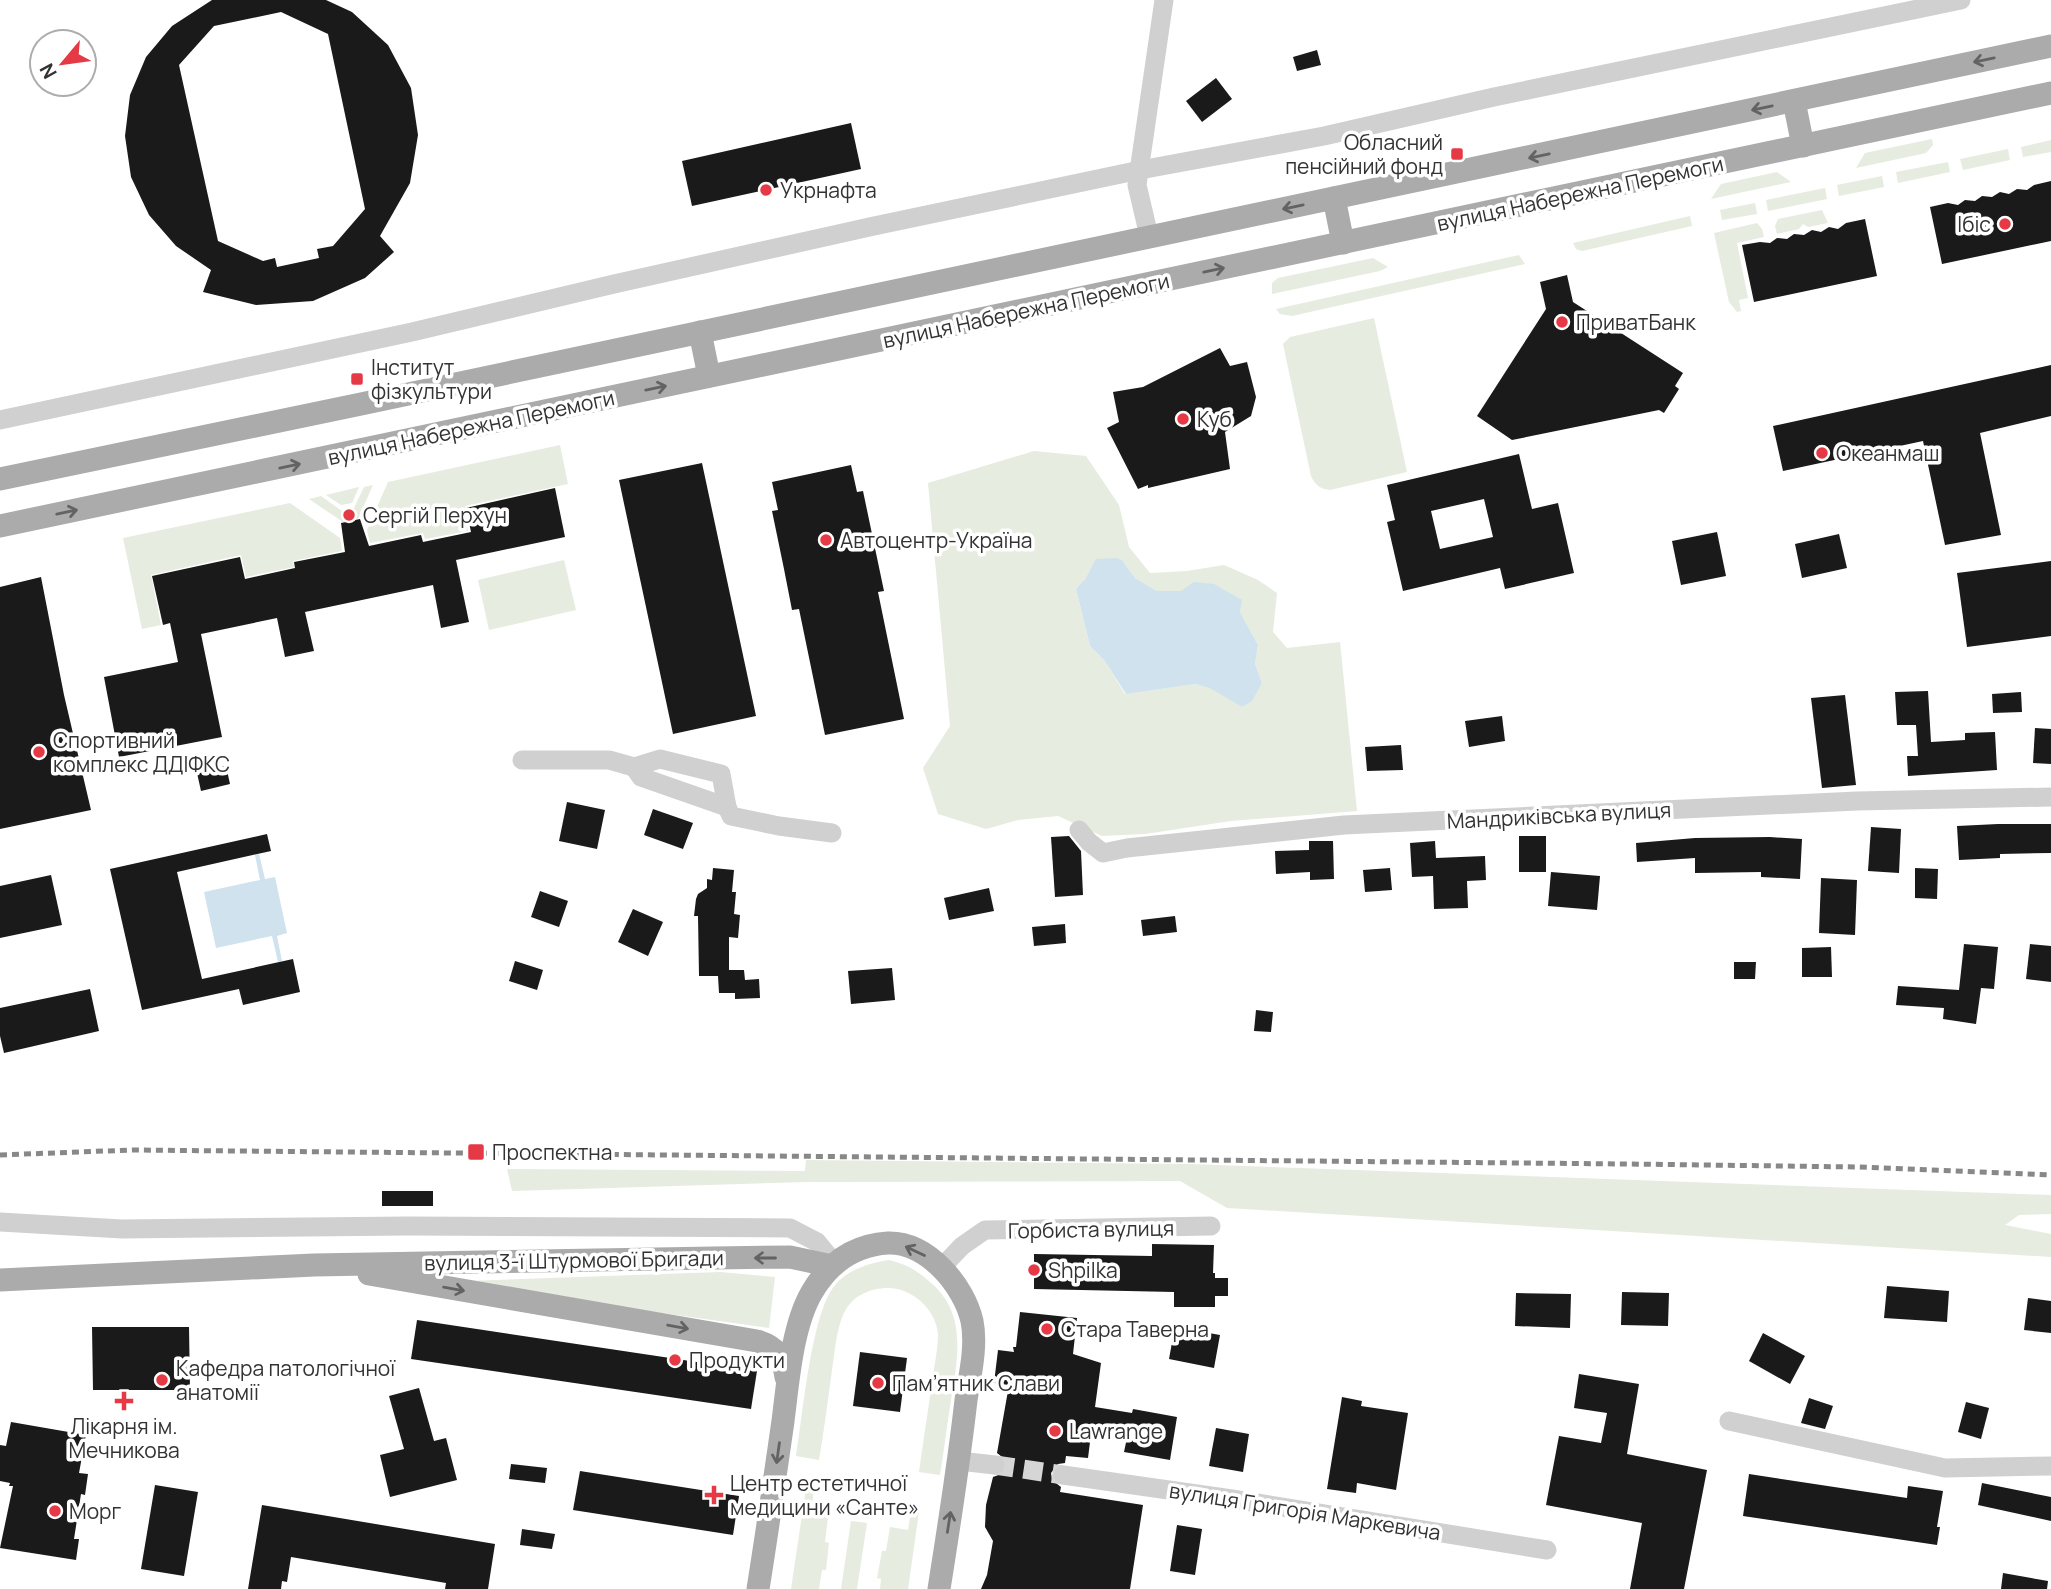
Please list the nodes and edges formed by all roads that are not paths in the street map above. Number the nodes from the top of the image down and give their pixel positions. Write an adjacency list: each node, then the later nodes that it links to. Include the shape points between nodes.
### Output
1 (1164, 0): 7 (street)
2 (1961, 0): 7 (street, via 1324,136)
3 (2051, 46): 5 (main road, one-way to 5)
4 (2051, 93): 6 (main road, вулиця Набережна Перемоги)
5 (1794, 101): 6 (main road); 8 (main road, one-way to 8)
6 (1803, 146): 10 (main road, вулиця Набережна Перемоги)
7 (1140, 170): 9 (street, via 1138,186); 13 (street)
8 (1334, 198): 9 (main road, one-way to 9); 10 (main road)
9 (1149, 236): 11 (main road)
10 (1343, 243): 12 (main road, вулиця Набережна Перемоги, one-way to 10)
11 (700, 332): 12 (main road); 14 (main road)
12 (709, 376): 15 (main road, вулиця Набережна Перемоги, one-way to 12)
13 (0, 420)
14 (0, 479)
15 (0, 526)
16 (522, 760): 17 (street, via 610,760)
17 (634, 767): 19 (street, via 641,777); 19 (street, via 660,759 721,774)
18 (2051, 797): 20 (street, Мандриківська вулиця, via 1857,801 1345,825 1103,853)
19 (729, 811): 21 (street, via 779,826)
20 (1079, 830)
21 (832, 833)
22 (0, 1222): 25 (street, via 122,1229 790,1228 817,1242)
23 (1211, 1226): 26 (street, Горбиста вулиця, via 985,1230)
24 (314, 1265): 25 (main road, вулиця 3-ї Штурмової Бригади, one-way to 24, via 790,1257); 27 (main road, вулиця 3-ї Штурмової Бригади); 28 (main road, вулиця 3-ї Штурмової Бригади, one-way to 28, via 757,1340 778,1352)
25 (834, 1265): 26 (main road, one-way to 25, via 895,1243 865,1246); 28 (main road, via 811,1294)
26 (942, 1267): 30 (main road, via 967,1302 972,1323)
27 (0, 1280)
28 (787, 1385): 35 (main road, one-way to 35)
29 (1729, 1421): 32 (street, via 1945,1468)
30 (959, 1461): 31 (street); 36 (main road, one-way to 30)
31 (995, 1465)
32 (2051, 1466)
33 (1063, 1475): 34 (street, вулиця Григорія Маркевича)
34 (1547, 1549)
35 (758, 1589)
36 (939, 1589)

